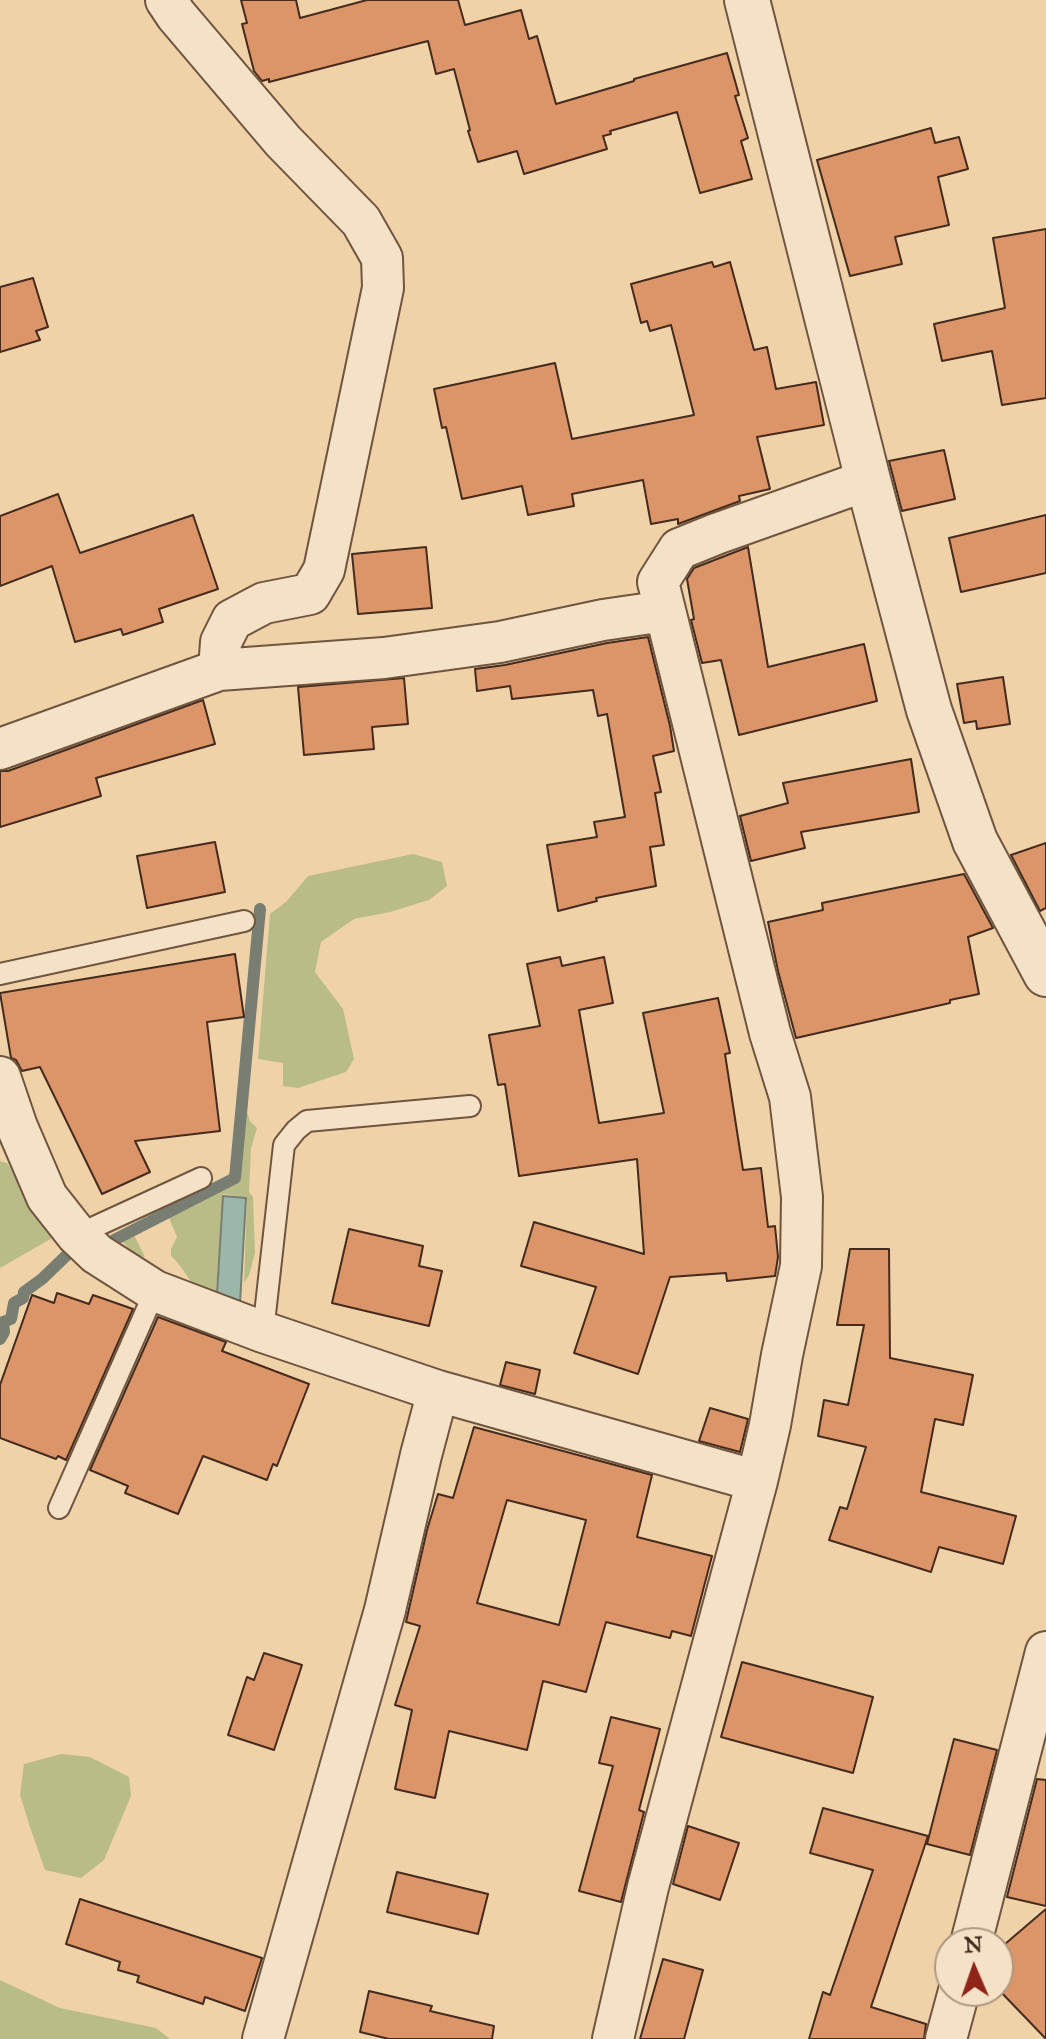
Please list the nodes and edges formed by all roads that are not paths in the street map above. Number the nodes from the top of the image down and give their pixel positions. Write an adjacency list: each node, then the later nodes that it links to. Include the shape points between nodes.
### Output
1 (166, 0): 5 (street, via 283,141 361,221 382,258 383,288 324,570 310,594 264,603 232,620 221,642)
2 (747, 0): 3 (street)
3 (868, 480): 4 (street, via 679,549 658,582); 9 (street, via 929,710 975,841)
4 (665, 611): 5 (street, via 384,658); 17 (street, via 790,1097 802,1197 801,1266)
5 (219, 670): 6 (street)
6 (0, 749)
7 (244, 921): 8 (lane)
8 (0, 974)
9 (1046, 974)
10 (0, 1077): 13 (street, via 47,1197)
11 (470, 1106): 15 (lane, via 307,1121 296,1130 284,1145)
12 (201, 1178): 13 (lane)
13 (77, 1235): 14 (street)
14 (155, 1291): 15 (street); 18 (lane)
15 (263, 1332): 16 (street)
16 (438, 1391): 17 (street); 22 (street, via 385,1610)
17 (757, 1481): 23 (street, via 648,1887)
18 (59, 1508)
19 (1046, 1652): 20 (street)
20 (975, 1927)
21 (955, 2007): 24 (street)
22 (263, 2039)
23 (613, 2039)
24 (946, 2039)

